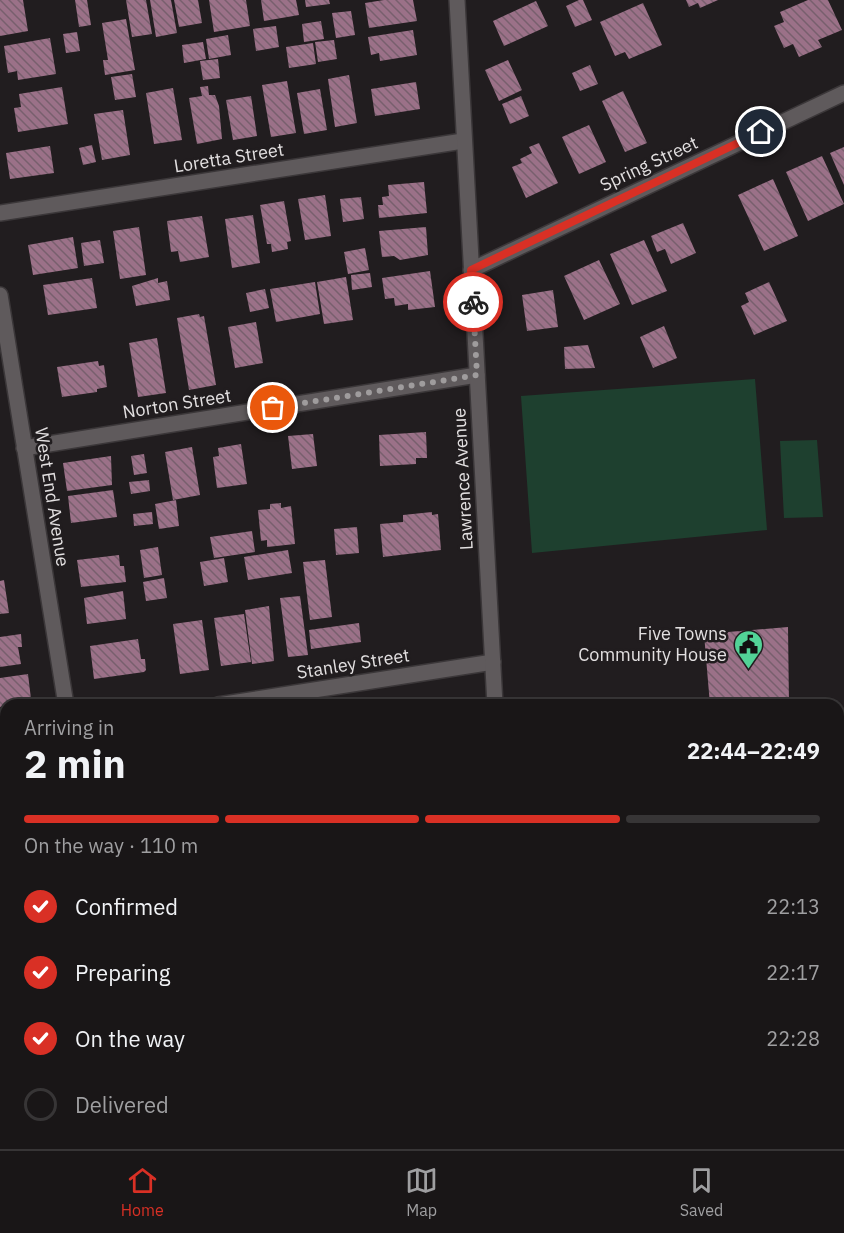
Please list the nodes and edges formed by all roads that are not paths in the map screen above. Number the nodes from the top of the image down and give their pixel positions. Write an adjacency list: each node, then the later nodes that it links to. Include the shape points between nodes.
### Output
1 (457, 0): 3 (street, Lawrence Avenue)
2 (844, 93): 5 (street, Spring Street)
3 (463, 141): 4 (street, Loretta Street); 5 (street, Lawrence Avenue)
4 (0, 213)
5 (471, 270): 7 (street, Lawrence Avenue)
6 (0, 295): 8 (street, West End Avenue)
7 (477, 375): 8 (street, Norton Street); 9 (street, Lawrence Avenue)
8 (24, 448): 10 (street, West End Avenue)
9 (493, 663): 11 (street, Stanley Street); 12 (street, Lawrence Avenue)
10 (65, 699)
11 (257, 699)
12 (495, 699)

